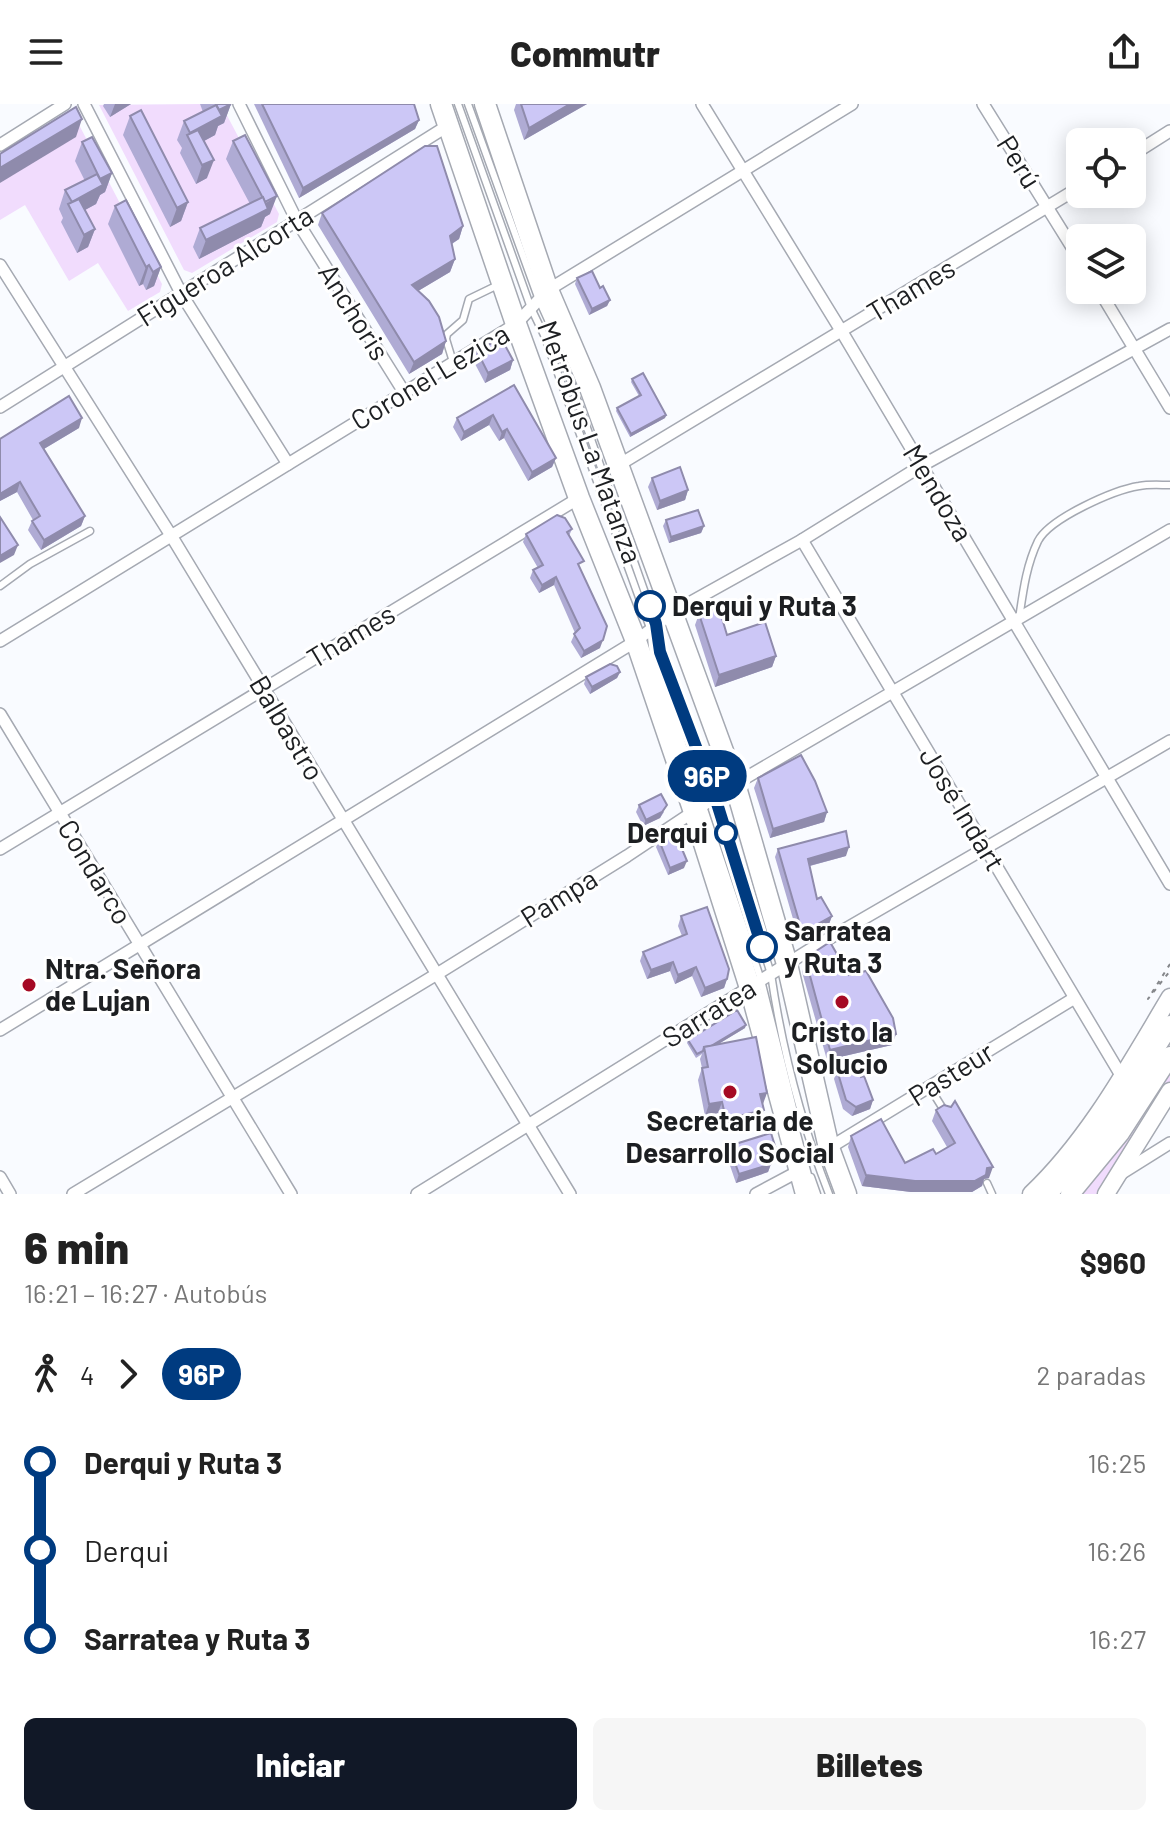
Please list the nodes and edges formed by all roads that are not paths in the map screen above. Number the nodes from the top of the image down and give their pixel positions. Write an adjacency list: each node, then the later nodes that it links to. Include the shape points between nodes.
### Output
1 (65, 104): 12 (street)
2 (84, 104): 21 (street)
3 (239, 104): 17 (street, Anchoris)
4 (441, 104): 10 (highway)
5 (458, 104): 22 (lane, Metrobus La Matanza)
6 (702, 104): 14 (street, Mendoza)
7 (852, 104): 14 (street, Coronel Lezica)
8 (983, 104): 16 (street, Perú)
9 (484, 106): 22 (highway)
10 (449, 125): 17 (street, Figueroa Alcorta); 20 (highway)
11 (1170, 131): 13 (street)
12 (0, 145)
13 (1146, 146)
14 (742, 170): 22 (street, Coronel Lezica); 26 (street, Mendoza)
15 (1066, 195): 16 (street, Thames)
16 (1047, 207): 18 (street, Perú); 26 (street, Thames)
17 (297, 221): 21 (street, Figueroa Alcorta); 30 (street, Anchoris)
18 (1066, 238)
19 (0, 265): 29 (street, Balbastro)
20 (503, 282): 24 (highway); 28 (lane, via 469,299 463,320 447,334)
21 (182, 295): 29 (street, Figueroa Alcorta); 33 (street)
22 (539, 300): 24 (street, Coronel Lezica); 34 (highway, via 590,388); 44 (lane, Metrobus La Matanza); 44 (lane, Metrobus La Matanza, via 544,335)
23 (1108, 304): 27 (street)
24 (516, 324): 28 (street, Coronel Lezica); 37 (highway)
25 (1170, 329): 27 (street)
26 (842, 332): 34 (street, Thames); 35 (street, Mendoza)
27 (1134, 347): 32 (street); 35 (street)
28 (453, 362): 30 (street, Coronel Lezica)
29 (63, 367): 31 (street, Figueroa Alcorta); 40 (street, Balbastro)
30 (404, 392): 33 (street, Coronel Lezica)
31 (0, 407)
32 (1170, 408)
33 (288, 464): 40 (street, Coronel Lezica)
34 (617, 466): 44 (highway)
35 (921, 466): 41 (street); 43 (street, Mendoza)
36 (1170, 485): 43 (lane, via 1118,491 1062,519 1040,538 1025,577)
37 (579, 498): 44 (highway); 46 (street, Thames)
38 (1170, 530): 43 (street, Pampa)
39 (90, 531): 42 (lane)
40 (172, 537): 45 (street, Coronel Lezica); 46 (street, Balbastro)
41 (802, 540): 44 (street); 47 (street, José Indart)
42 (0, 586)
43 (1017, 621): 47 (street, Pampa); 50 (street, Mendoza)
44 (654, 626): 51 (highway); 52 (lane, Metrobus La Matanza); 53 (highway); 55 (street)
45 (0, 641)
46 (263, 689): 54 (street, Thames); 55 (street, Balbastro)
47 (893, 693): 51 (street, Pampa); 57 (street, José Indart)
48 (0, 714): 54 (street, Condarco)
49 (1170, 741): 50 (street, Sarratea)
50 (1109, 778): 57 (street, Sarratea); 58 (street, Mendoza)
51 (735, 784): 52 (street, Pampa); 61 (highway)
52 (715, 797): 53 (street, Pampa); 61 (lane, Metrobus La Matanza)
53 (698, 808): 60 (street, Pampa); 61 (highway)
54 (59, 813): 56 (street, Thames); 59 (street, Condarco)
55 (342, 819): 59 (street); 60 (street, Balbastro)
56 (0, 849)
57 (986, 849): 61 (street, Sarratea); 63 (street, José Indart)
58 (1170, 884)
59 (139, 944): 65 (street); 70 (street, Condarco)
60 (437, 974): 70 (street, Pampa); 72 (street, Balbastro)
61 (767, 976): 72 (street, Sarratea); 74 (lane, Metrobus La Matanza); 75 (highway); 76 (highway); 88 (lane, Metrobus La Matanza, via 814,1158)
62 (1170, 997): 67 (street)
63 (1073, 999): 67 (street, José Indart); 68 (street, Pasteur)
64 (1170, 1025): 92 (main road, via 1113,1115)
65 (0, 1030)
66 (1170, 1056): 93 (main road, via 1120,1133)
67 (1122, 1077): 91 (street)
68 (930, 1088): 71 (lane); 75 (street, Pasteur)
69 (1170, 1091): 77 (street)
70 (232, 1098): 81 (street, Pampa); 82 (street, Condarco)
71 (945, 1112)
72 (528, 1127): 83 (street, Sarratea); 84 (street, Balbastro)
73 (1170, 1143): 77 (street)
74 (802, 1145)
75 (829, 1148): 89 (highway)
76 (804, 1171): 85 (street); 86 (highway); 87 (lane)
77 (1118, 1176): 94 (street)
78 (0, 1177): 80 (street)
79 (987, 1183): 90 (lane)
80 (10, 1194)
81 (73, 1194)
82 (291, 1194)
83 (417, 1194)
84 (570, 1194)
85 (756, 1194)
86 (806, 1194)
87 (817, 1194)
88 (829, 1194)
89 (846, 1194)
90 (992, 1194)
91 (1031, 1194)
92 (1048, 1194)
93 (1070, 1194)
94 (1106, 1194)

